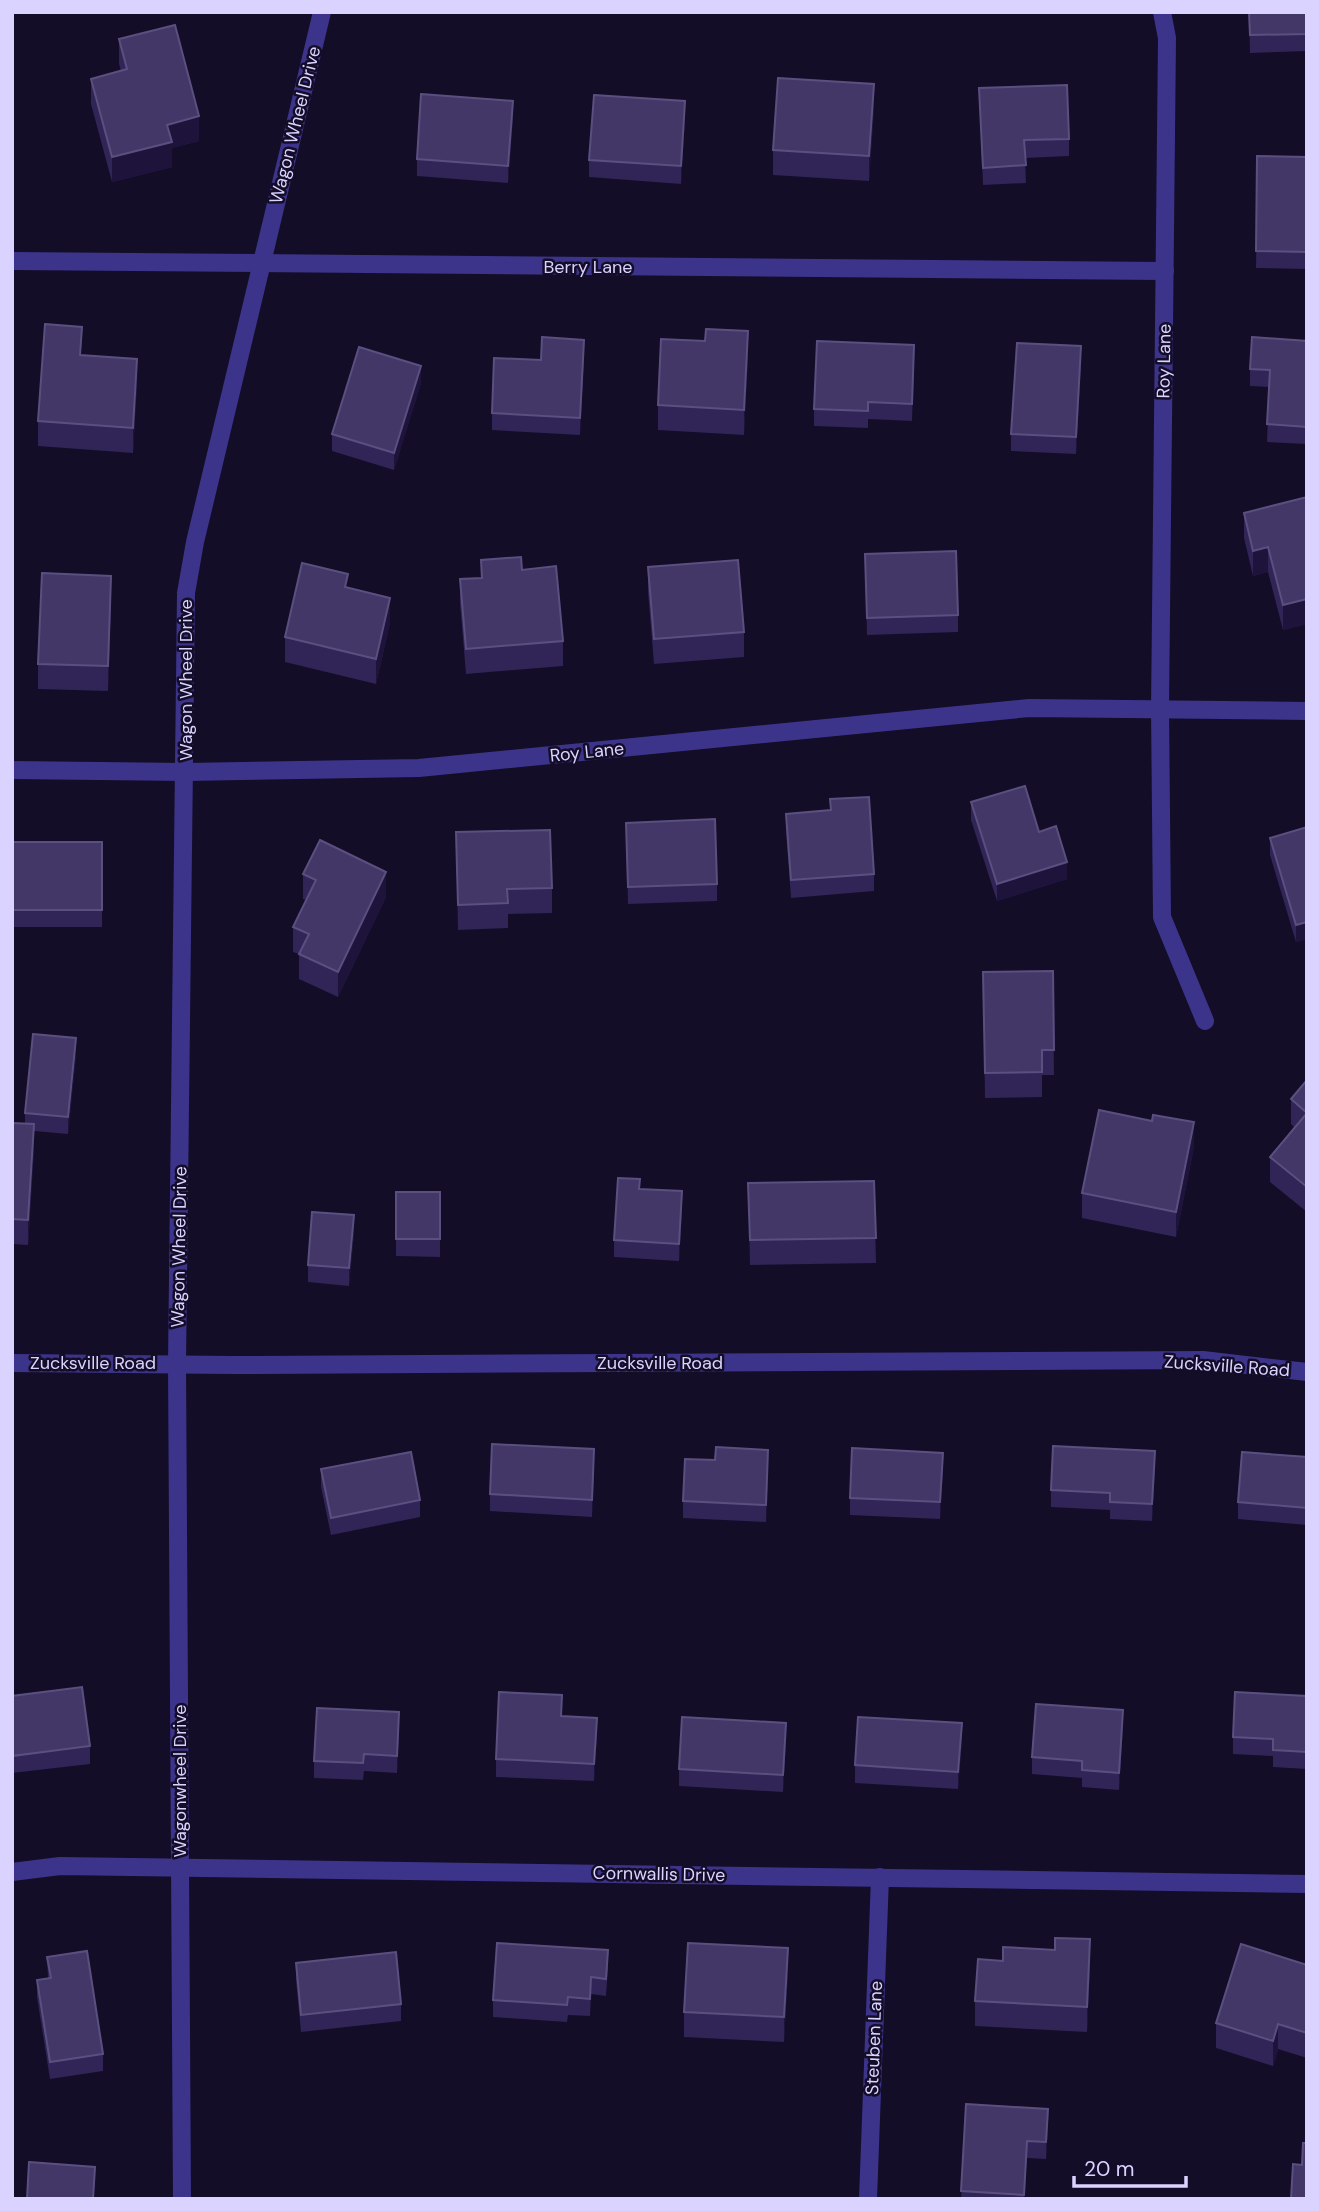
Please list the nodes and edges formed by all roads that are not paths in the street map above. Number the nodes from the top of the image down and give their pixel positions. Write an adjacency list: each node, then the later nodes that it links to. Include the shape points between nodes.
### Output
1 (322, 12): 4 (street, Wagon Wheel Drive)
2 (1162, 12): 5 (street, Roy Lane, via 1167,38)
3 (12, 261): 4 (street, Berry Lane)
4 (261, 264): 5 (street, Berry Lane); 9 (street, Wagon Wheel Drive, via 189,569 184,626)
5 (1165, 271): 6 (street, Roy Lane)
6 (1160, 709): 7 (street, Roy Lane); 9 (street, Roy Lane, via 1029,708 419,768); 10 (street, via 1162,917)
7 (1307, 711)
8 (12, 770): 9 (street, Roy Lane)
9 (186, 772): 12 (street, Wagon Wheel Drive)
10 (1205, 1021)
11 (12, 1363): 12 (street, Zucksville Road)
12 (177, 1363): 13 (street, Zucksville Road, via 1203,1360); 14 (street, Wagonwheel Drive)
13 (1307, 1372)
14 (181, 1868): 15 (street, Cornwallis Drive, via 60,1866); 16 (street, Cornwallis Drive); 18 (street, Wagonwheel Drive)
15 (12, 1872)
16 (880, 1877): 17 (street, Cornwallis Drive); 19 (street, Steuben Lane)
17 (1307, 1884)
18 (182, 2199)
19 (868, 2199)

